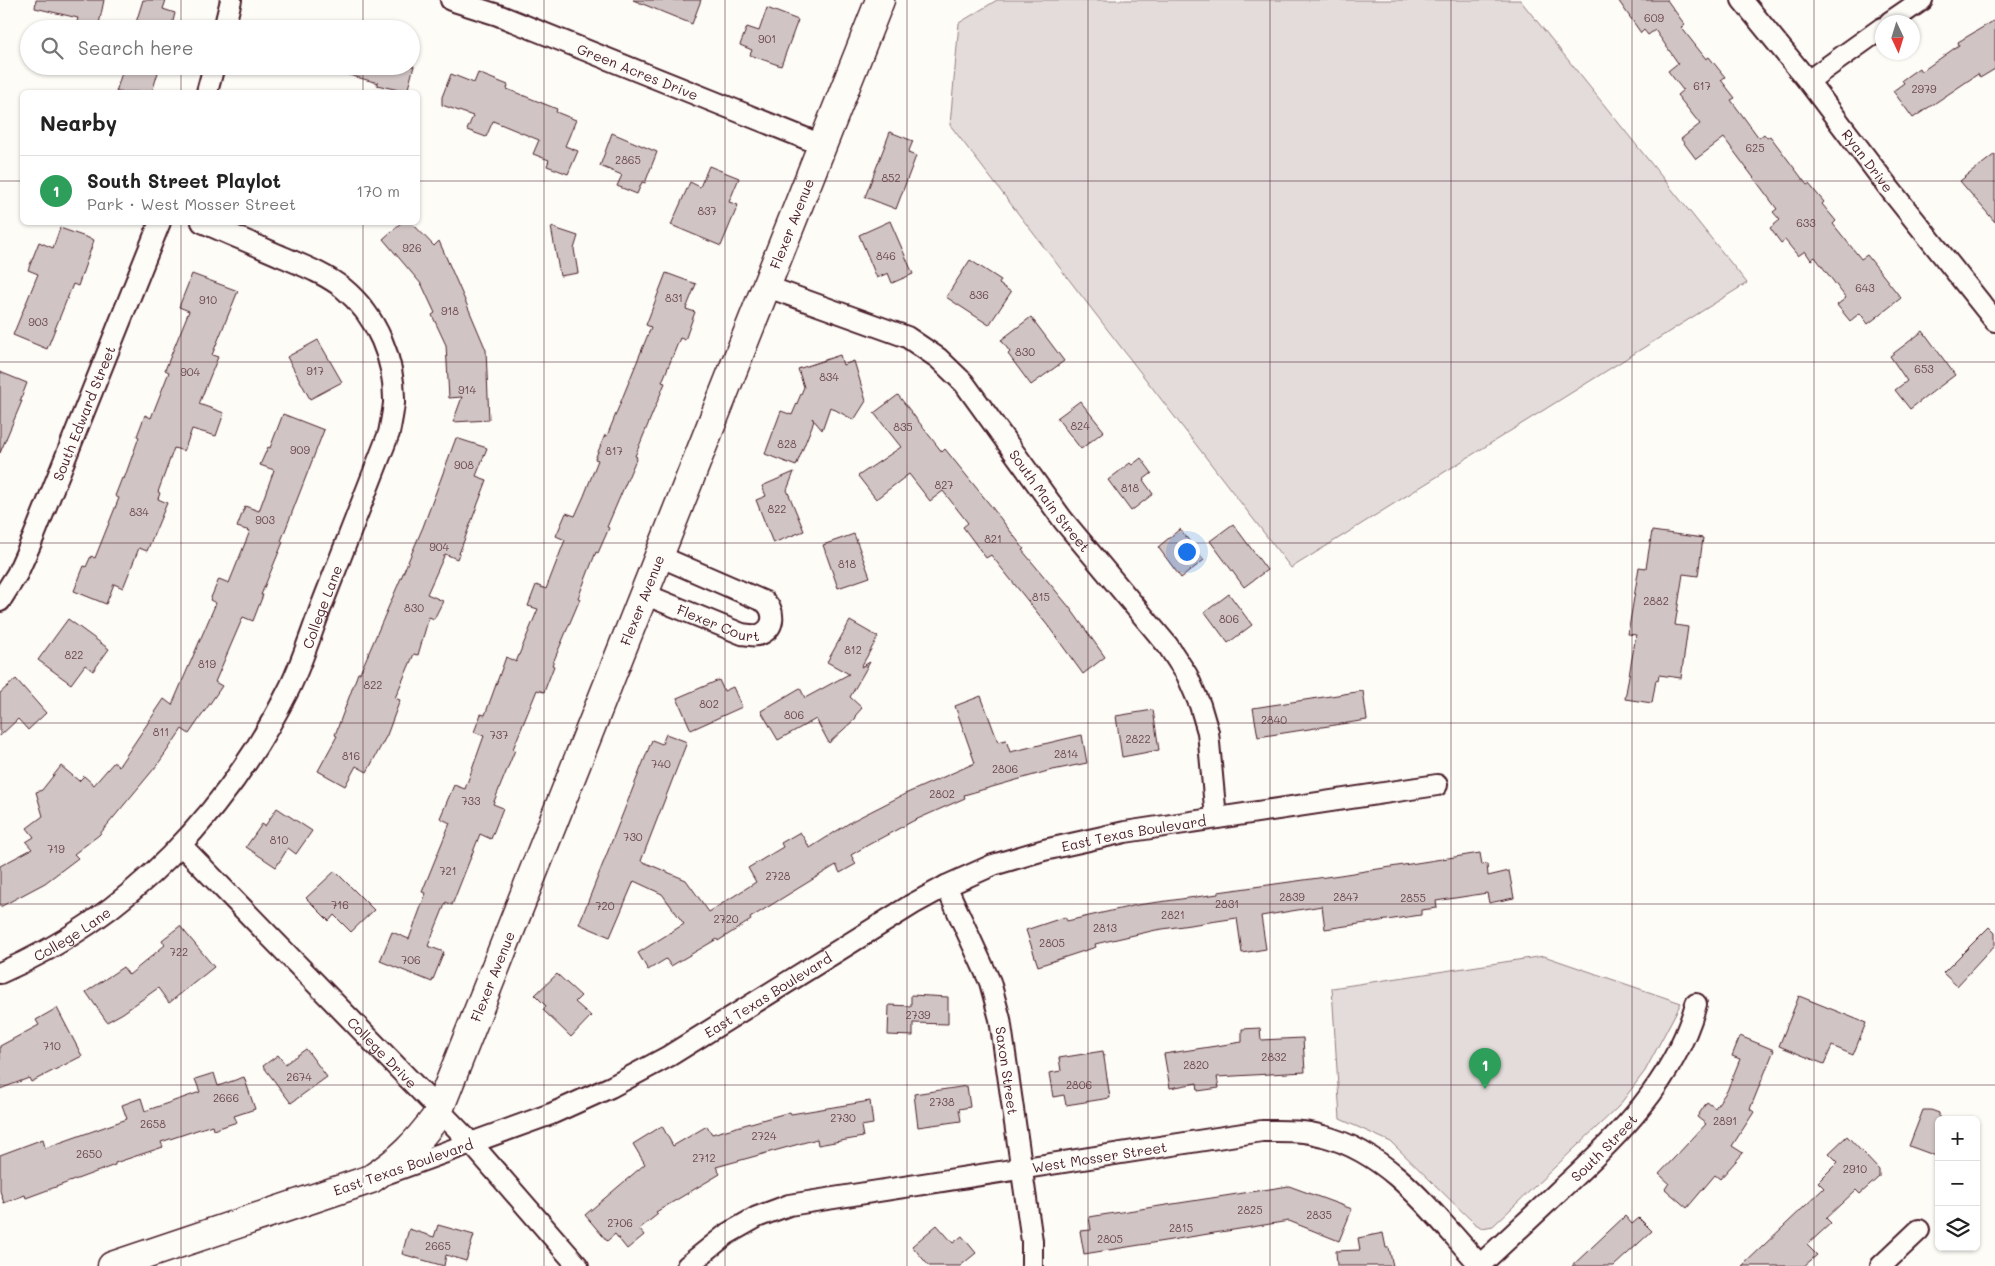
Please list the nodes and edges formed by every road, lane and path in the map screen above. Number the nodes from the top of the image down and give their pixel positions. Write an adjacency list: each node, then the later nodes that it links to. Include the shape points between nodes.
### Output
1 (231, 0): 7 (street)
2 (452, 0): 12 (street, Green Acres Drive, via 498,15)
3 (880, 0): 12 (street, Flexer Avenue)
4 (1742, 0): 10 (street, Ryan Drive)
5 (1922, 0): 6 (street)
6 (1900, 15)
7 (226, 20)
8 (1875, 33): 10 (street)
9 (212, 75): 11 (street)
10 (1808, 81): 16 (street, Ryan Drive)
11 (208, 90)
12 (822, 145): 15 (street, Flexer Avenue)
13 (159, 225): 19 (street, South Edward Street, via 34,536 17,574)
14 (209, 225): 22 (street, College Lane, via 319,272 343,288 364,309 377,329 388,356 394,404 389,433 290,686 256,748)
15 (765, 286): 17 (street, Flexer Avenue); 21 (street, South Main Street, via 907,337 938,358 964,383 1063,520 1168,646 1187,675 1208,732)
16 (1995, 321)
17 (659, 556): 18 (street, Flexer Avenue); 18 (street, Flexer Court, via 765,602 770,607 772,622 762,634 742,634)
18 (644, 594): 26 (street, Flexer Avenue)
19 (0, 601)
20 (1436, 785): 21 (street, East Texas Boulevard)
21 (1216, 818): 23 (street, East Texas Boulevard, via 1125,832 1044,850 993,865)
22 (181, 845): 24 (street, College Lane, via 113,907 68,938); 26 (street, College Drive)
23 (946, 886): 27 (street, East Texas Boulevard, via 661,1061 551,1114); 28 (street, Saxon Street, via 990,982 1000,1019)
24 (0, 973)
25 (1696, 1004): 35 (street, South Street, via 1681,1044 1635,1116 1606,1148)
26 (440, 1110): 27 (street, College Drive); 29 (street, Flexer Avenue, via 416,1144)
27 (472, 1144): 29 (street, East Texas Boulevard); 32 (street, College Drive)
28 (1022, 1168): 33 (street, West Mosser Street, via 788,1205 727,1234); 34 (street, Saxon Street, via 1032,1241); 35 (street, West Mosser Street, via 1262,1131 1322,1135 1351,1145 1401,1179)
29 (372, 1179): 31 (street, East Texas Boulevard)
30 (1919, 1230): 36 (street)
31 (112, 1266)
32 (578, 1266)
33 (687, 1266)
34 (1032, 1266)
35 (1480, 1266)
36 (1881, 1266)

